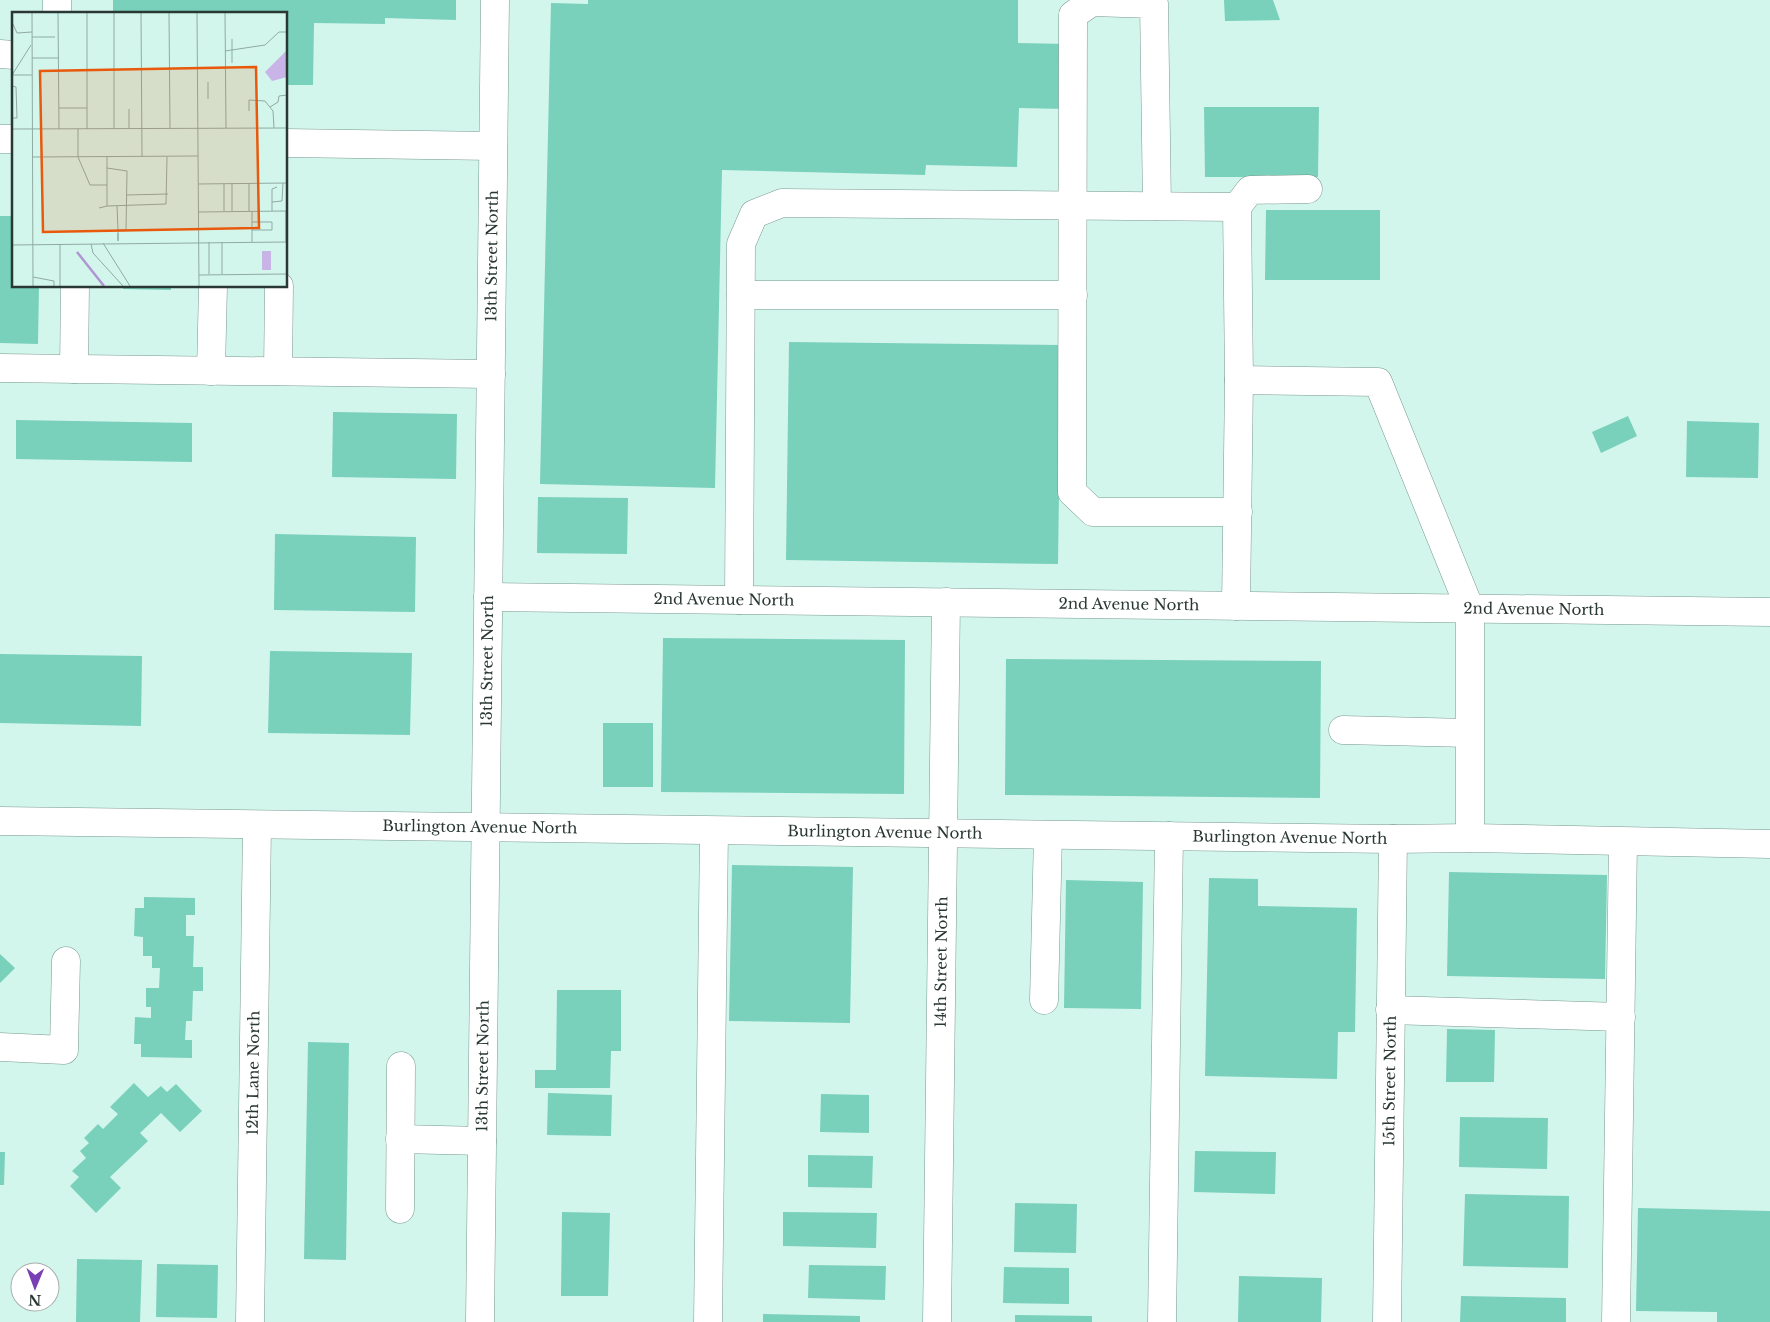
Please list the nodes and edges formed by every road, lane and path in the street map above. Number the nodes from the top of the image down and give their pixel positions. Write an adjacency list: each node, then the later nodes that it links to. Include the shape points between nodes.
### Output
1 (495, 0): 4 (street, 13th Street North)
2 (1154, 2): 6 (street, via 1092,2 1073,15); 7 (street)
3 (288, 143): 4 (street)
4 (494, 146): 18 (street, 13th Street North)
5 (1308, 189): 8 (street, via 1250,190)
6 (1072, 205): 7 (street); 12 (street, via 782,203 754,214 741,244); 13 (street)
7 (1157, 206): 8 (street)
8 (1237, 207): 19 (street)
9 (75, 288): 15 (street)
10 (212, 288): 16 (street)
11 (279, 288): 17 (street)
12 (741, 295): 13 (street); 22 (street)
13 (1073, 295): 20 (street, via 1072,492 1093,512)
14 (0, 368): 15 (street)
15 (74, 369): 16 (street)
16 (211, 370): 17 (street)
17 (278, 371): 18 (street)
18 (491, 374): 21 (street, 13th Street North)
19 (1239, 380): 20 (street); 25 (street, via 1378,382)
20 (1238, 512): 24 (street)
21 (488, 597): 22 (street, 2nd Avenue North); 31 (street, 13th Street North)
22 (739, 600): 23 (street, 2nd Avenue North)
23 (946, 602): 24 (street, 2nd Avenue North); 33 (street, 14th Street North)
24 (1236, 606): 25 (street, 2nd Avenue North)
25 (1470, 609): 26 (street, 2nd Avenue North); 28 (street)
26 (1770, 612)
27 (1343, 730): 28 (street)
28 (1470, 733): 36 (street)
29 (0, 821): 30 (street, Burlington Avenue North)
30 (257, 826): 31 (street, Burlington Avenue North); 49 (street, 12th Lane North)
31 (486, 828): 32 (street, Burlington Avenue North); 47 (street, 13th Street North)
32 (714, 831): 33 (street, Burlington Avenue North); 51 (street)
33 (943, 834): 34 (street, Burlington Avenue North); 52 (street, 14th Street North)
34 (1048, 835): 35 (street, Burlington Avenue North); 41 (street)
35 (1169, 836): 37 (street, Burlington Avenue North); 53 (street)
36 (1470, 838): 37 (street, Burlington Avenue North); 38 (street, Burlington Avenue North)
37 (1392, 839): 42 (street, 15th Street North)
38 (1623, 842): 39 (street, Burlington Avenue North); 43 (street)
39 (1770, 844)
40 (66, 961): 44 (street, via 64,1050)
41 (1044, 1000)
42 (1390, 1010): 43 (street); 54 (street, 15th Street North)
43 (1621, 1017): 55 (street)
44 (0, 1048)
45 (401, 1066): 46 (street)
46 (400, 1139): 47 (street); 48 (street)
47 (482, 1141): 50 (street, 13th Street North)
48 (400, 1209)
49 (250, 1322)
50 (480, 1322)
51 (708, 1322)
52 (937, 1322)
53 (1162, 1322)
54 (1387, 1322)
55 (1616, 1322)

